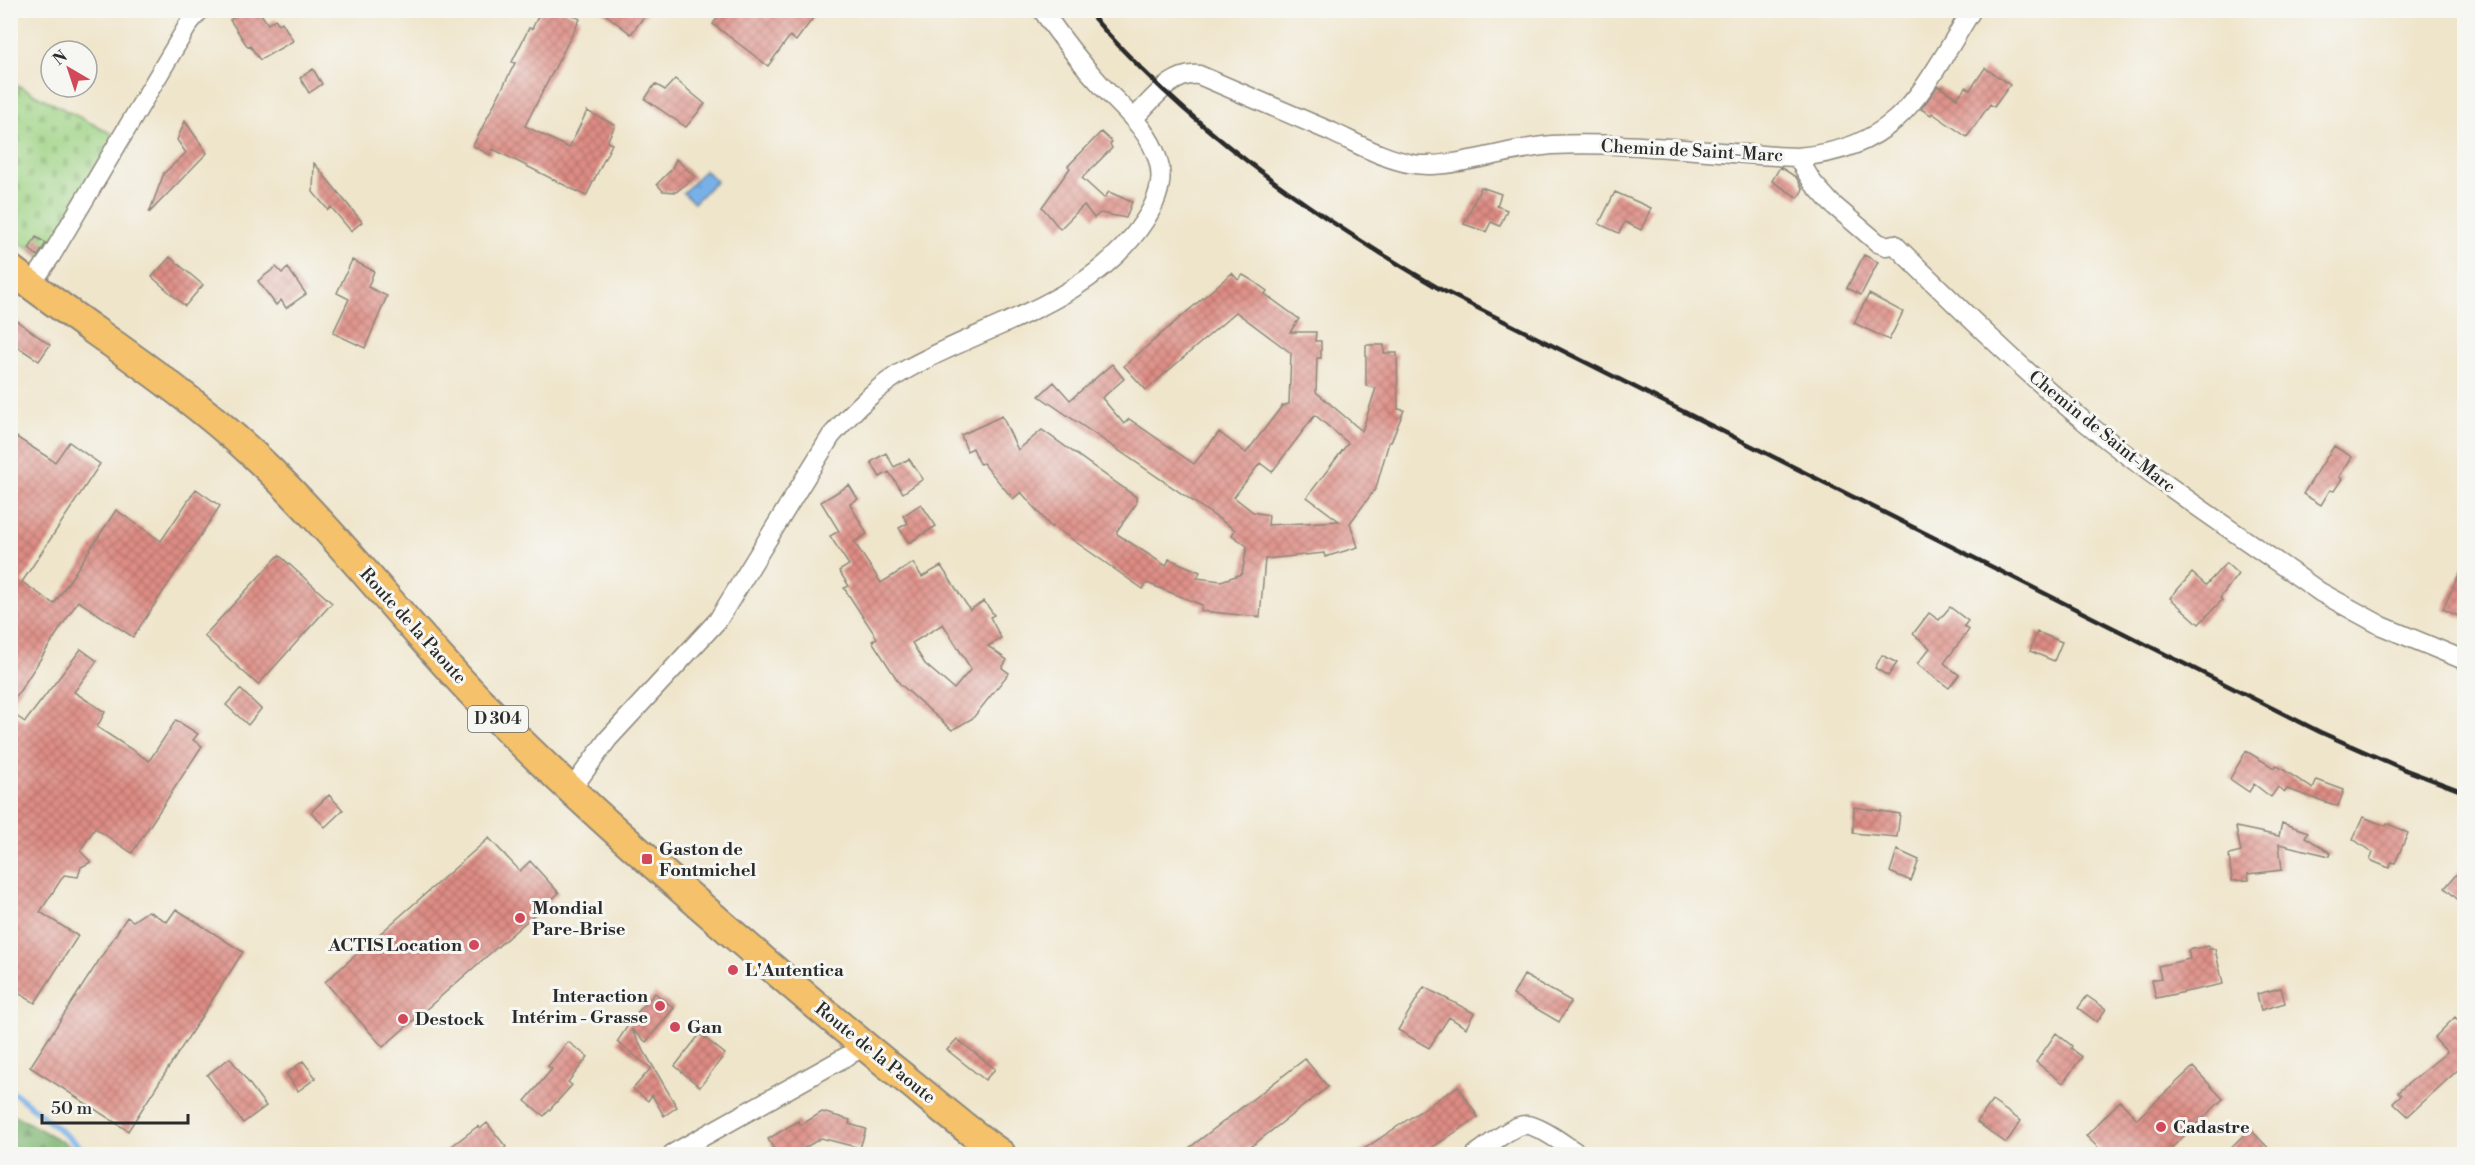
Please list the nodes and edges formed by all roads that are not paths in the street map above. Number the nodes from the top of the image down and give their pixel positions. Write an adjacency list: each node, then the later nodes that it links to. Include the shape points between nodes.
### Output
1 (200, 10): 6 (street, via 70,225)
2 (1042, 10): 4 (street, via 1072,52)
3 (1972, 10): 5 (street, via 1900,118 1865,141 1820,155)
4 (1134, 118): 5 (street, Chemin de Saint-Marc, via 1174,81 1190,74 1388,157 1414,164 1438,164 1553,145); 8 (street, via 1159,162 1160,184 1152,209 1129,243 1086,281 909,368 854,410 831,436 718,620 608,739)
5 (1797, 157): 7 (street, Chemin de Saint-Marc, via 1813,183 1856,225 1878,243 1894,244 2017,363 2156,477 2320,592)
6 (21, 277): 8 (main road, Route de la Paoute / D 304, via 149,367 255,456 476,697)
7 (2464, 660)
8 (571, 790): 9 (main road, Route de la Paoute / D 304)
9 (865, 1046): 10 (street); 11 (main road, Route de la Paoute / D 304)
10 (672, 1155)
11 (1001, 1155)
12 (1476, 1155): 13 (street, via 1524,1124 1535,1126)
13 (1580, 1155)

